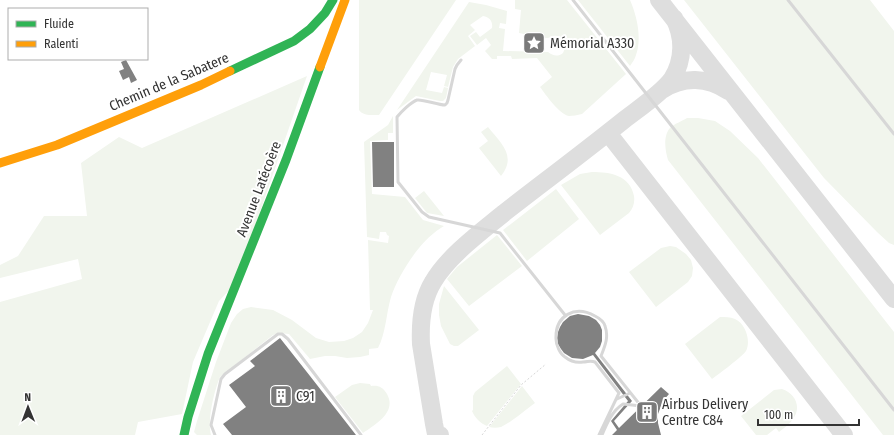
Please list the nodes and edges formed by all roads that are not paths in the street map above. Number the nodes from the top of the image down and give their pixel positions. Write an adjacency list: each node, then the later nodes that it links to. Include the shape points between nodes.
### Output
1 (333, 0): 7 (street, Chemin de la Sabatere, via 310,29 294,41 201,85 57,145)
2 (345, 0): 12 (street, Avenue Latécoère, via 286,160 208,354)
3 (573, 0): 11 (lane)
4 (788, 0): 6 (lane)
5 (461, 60): 8 (lane, via 457,65 445,105 416,100 397,117 398,182 429,217 500,233)
6 (894, 134)
7 (0, 163)
8 (565, 315): 9 (lane, via 582,311 602,320 607,338 601,356); 10 (lane, via 556,328 556,342 562,354 576,362 595,362 619,393)
9 (630, 393): 10 (lane); 16 (lane, via 641,406 621,405 614,412)
10 (617, 399): 15 (lane)
11 (894, 410)
12 (184, 435)
13 (215, 435): 14 (lane, via 211,425 221,379 278,334 282,334 288,340)
14 (361, 435)
15 (599, 435)
16 (602, 435)

